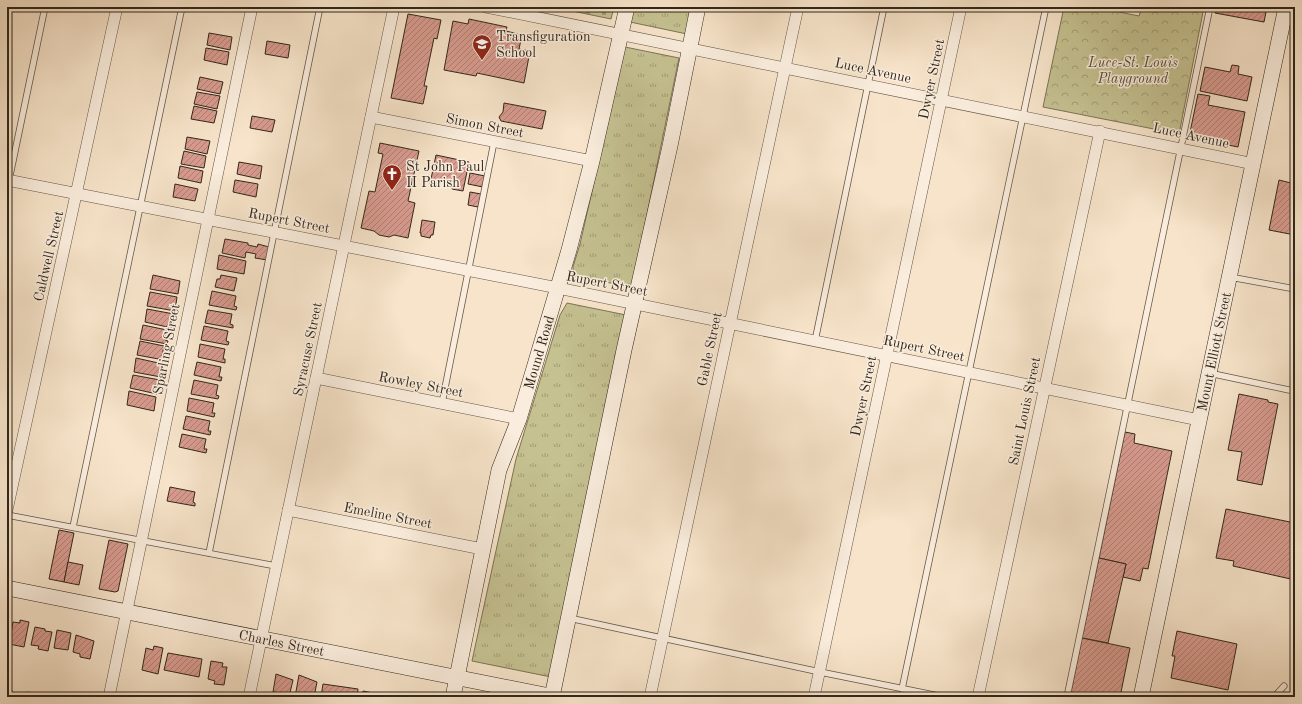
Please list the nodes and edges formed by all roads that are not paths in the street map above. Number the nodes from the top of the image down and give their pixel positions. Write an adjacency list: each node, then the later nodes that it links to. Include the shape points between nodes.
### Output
1 (45, 7): 28 (lane)
2 (117, 7): 29 (street, Caldwell Street)
3 (182, 7): 30 (lane)
4 (252, 7): 31 (street, Sparling Street)
5 (320, 7): 32 (lane)
6 (394, 7): 22 (street, Syracuse Street)
7 (486, 7): 16 (street, Luce Avenue)
8 (627, 7): 16 (main road, Mound Road)
9 (698, 7): 17 (main road)
10 (798, 7): 18 (street, Gable Street)
11 (884, 7): 19 (lane)
12 (961, 7): 20 (street, Dwyer Street)
13 (1046, 7): 21 (lane)
14 (1210, 7): 25 (lane)
15 (1286, 7): 27 (main road, Mount Elliott Street)
16 (621, 34): 17 (street, Luce Avenue); 26 (main road, Mound Road)
17 (689, 49): 18 (street, Luce Avenue); 38 (main road)
18 (785, 68): 19 (street, Luce Avenue); 39 (street, Gable Street)
19 (868, 84): 20 (street, Luce Avenue); 40 (lane)
20 (942, 100): 21 (street, Luce Avenue); 41 (street, Dwyer Street)
21 (1022, 116): 23 (street, Luce Avenue); 42 (lane)
22 (371, 117): 24 (street, Simon Street); 33 (street, Syracuse Street)
23 (1100, 131): 25 (street, Luce Avenue); 45 (street, Saint Louis Street)
24 (494, 142): 26 (street, Simon Street); 34 (lane)
25 (1180, 148): 27 (street, Luce Avenue); 48 (lane)
26 (592, 161): 36 (main road, Mound Road)
27 (1254, 164): 35 (main road, Mount Elliott Street)
28 (8, 184): 29 (street, Rupert Street)
29 (78, 194): 30 (street, Rupert Street); 51 (street, Caldwell Street)
30 (141, 206): 31 (street, Rupert Street); 54 (lane)
31 (207, 219): 32 (street, Rupert Street); 55 (street, Sparling Street)
32 (276, 232): 33 (street, Rupert Street); 57 (lane)
33 (343, 246): 34 (street, Rupert Street); 44 (street, Syracuse Street)
34 (468, 270): 36 (street, Rupert Street); 47 (lane)
35 (1230, 277): 37 (lane); 43 (main road, Mount Elliott Street)
36 (558, 288): 38 (street, Rupert Street); 49 (main road, Mound Road)
37 (1295, 289)
38 (635, 304): 39 (street, Rupert Street); 61 (main road)
39 (730, 323): 40 (street, Rupert Street); 63 (street, Gable Street)
40 (815, 341): 41 (street, Rupert Street)
41 (887, 356): 42 (street, Rupert Street); 64 (street, Dwyer Street)
42 (969, 372): 45 (street, Rupert Street); 67 (lane)
43 (1209, 373): 46 (lane); 50 (main road, Mount Elliott Street)
44 (316, 378): 47 (street, Rowley Street); 52 (street, Syracuse Street)
45 (1045, 388): 48 (street, Rupert Street); 75 (street, Saint Louis Street)
46 (1289, 390)
47 (442, 403): 49 (street, Rowley Street)
48 (1126, 405): 50 (street, Rupert Street); 76 (lane)
49 (519, 419): 56 (main road, Mound Road, via 499,470)
50 (1199, 420): 77 (main road, Mount Elliott Street)
51 (7, 510)
52 (288, 510): 56 (street, Emeline Street); 58 (street, Syracuse Street)
53 (7, 514): 54 (lane)
54 (73, 527): 55 (lane)
55 (143, 540): 57 (lane); 60 (street, Sparling Street)
56 (482, 549): 65 (main road, Mound Road)
57 (209, 553): 58 (lane)
58 (276, 566): 62 (street, Syracuse Street)
59 (7, 588): 60 (main road, Charles Street)
60 (128, 612): 62 (main road, Charles Street); 68 (street, Sparling Street)
61 (569, 618): 63 (lane); 71 (main road)
62 (261, 638): 65 (main road, Charles Street); 69 (street, Syracuse Street)
63 (663, 638): 64 (lane); 72 (street, Gable Street)
64 (820, 672): 67 (lane); 73 (street, Dwyer Street)
65 (458, 677): 70 (main road, Mound Road); 71 (main road, Charles Street)
66 (1284, 686): 78 (lane)
67 (902, 689): 74 (lane)
68 (109, 697)
69 (249, 697)
70 (453, 697)
71 (554, 697)
72 (650, 697)
73 (814, 697)
74 (944, 697)
75 (978, 697)
76 (1067, 697)
77 (1141, 697)
78 (1274, 697)

